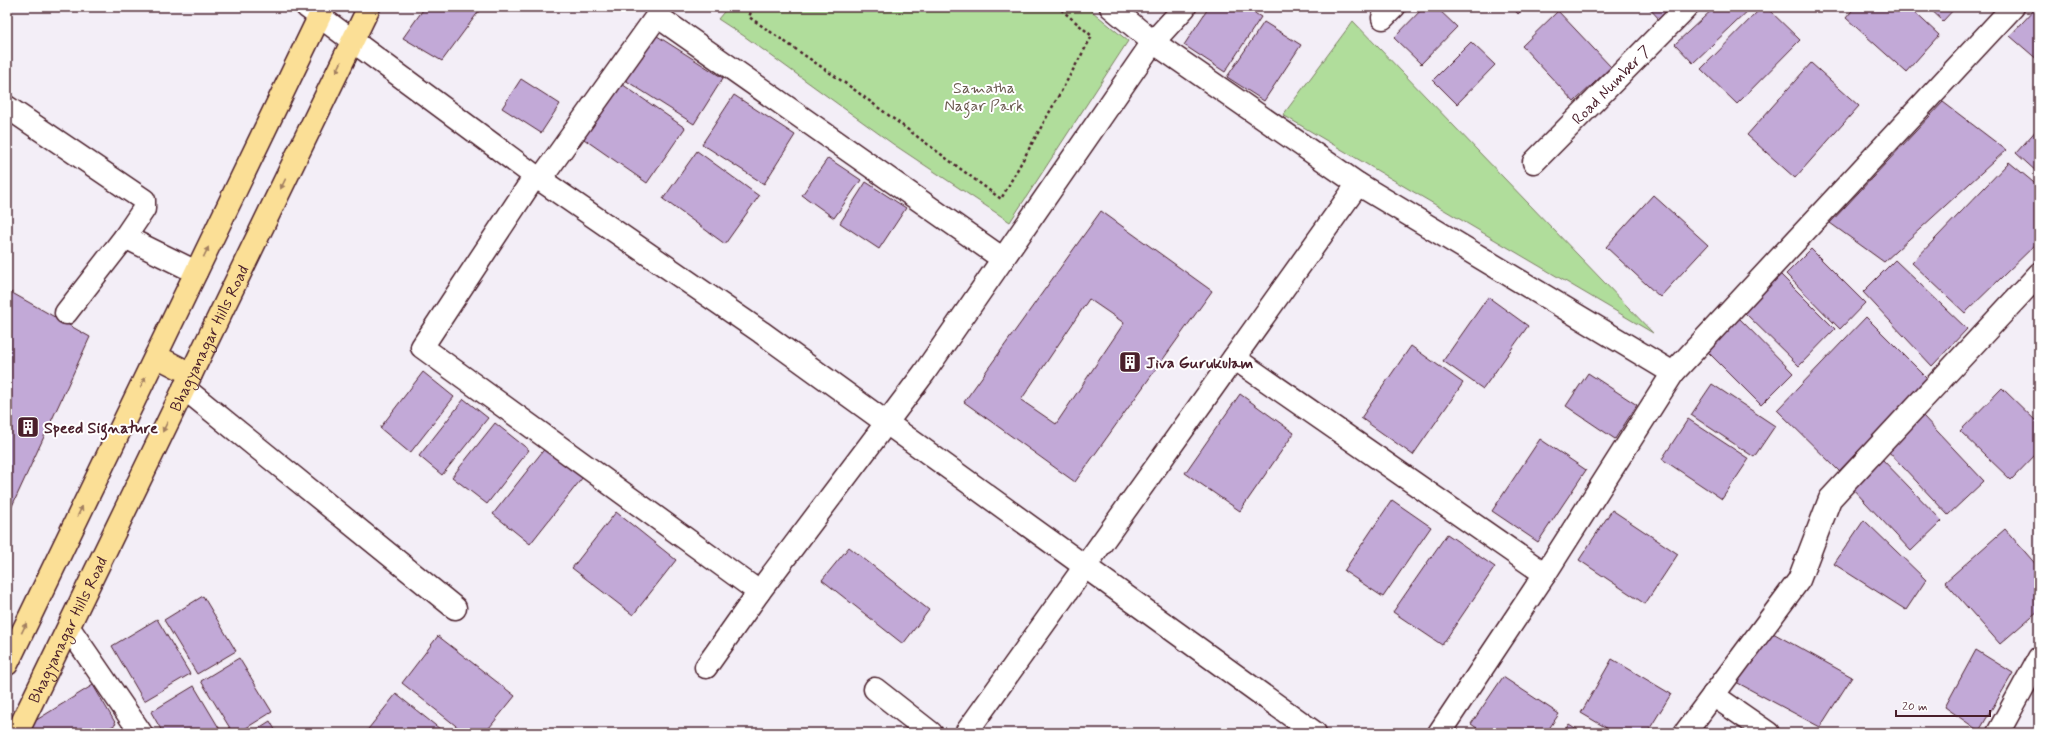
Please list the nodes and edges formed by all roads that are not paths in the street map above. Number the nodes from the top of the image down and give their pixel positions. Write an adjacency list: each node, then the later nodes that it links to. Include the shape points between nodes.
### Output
1 (369, 7): 7 (main road, Bhagyanagar Hills Road)
2 (1111, 7): 8 (street)
3 (1184, 7): 8 (street)
4 (1687, 7): 10 (street, Road Number 7)
5 (2013, 7): 20 (street)
6 (317, 10): 7 (street); 15 (main road, one-way to 6)
7 (352, 40): 11 (street); 21 (main road, Bhagyanagar Hills Road, one-way to 21)
8 (1153, 42): 12 (street); 14 (street)
9 (7, 107): 13 (street, via 144,200 144,209)
10 (1534, 162)
11 (538, 178): 14 (street, via 656,16); 22 (street, via 761,332); 25 (street, via 422,346)
12 (1358, 184): 19 (street); 20 (street)
13 (125, 237): 15 (street); 17 (street)
14 (1003, 259): 22 (street)
15 (196, 272): 18 (main road)
16 (2039, 274): 32 (street, via 1830,499 1799,580)
17 (66, 313)
18 (156, 356): 21 (main road); 29 (main road, one-way to 18)
19 (1234, 358): 23 (street); 24 (street)
20 (1673, 373): 24 (street)
21 (188, 381): 26 (street); 27 (main road, Bhagyanagar Hills Road, one-way to 27)
22 (887, 424): 23 (street); 25 (street)
23 (1085, 567): 36 (street); 37 (street)
24 (1545, 574): 38 (street)
25 (759, 592): 30 (street)
26 (455, 608)
27 (69, 628): 33 (main road, Bhagyanagar Hills Road); 34 (street)
28 (2039, 658): 41 (street)
29 (7, 664)
30 (706, 667)
31 (875, 689): 35 (street)
32 (1713, 695): 39 (street); 40 (street)
33 (17, 733)
34 (141, 733)
35 (931, 733)
36 (966, 733)
37 (1315, 733)
38 (1439, 733)
39 (1685, 733)
40 (1768, 733)
41 (1998, 733)

